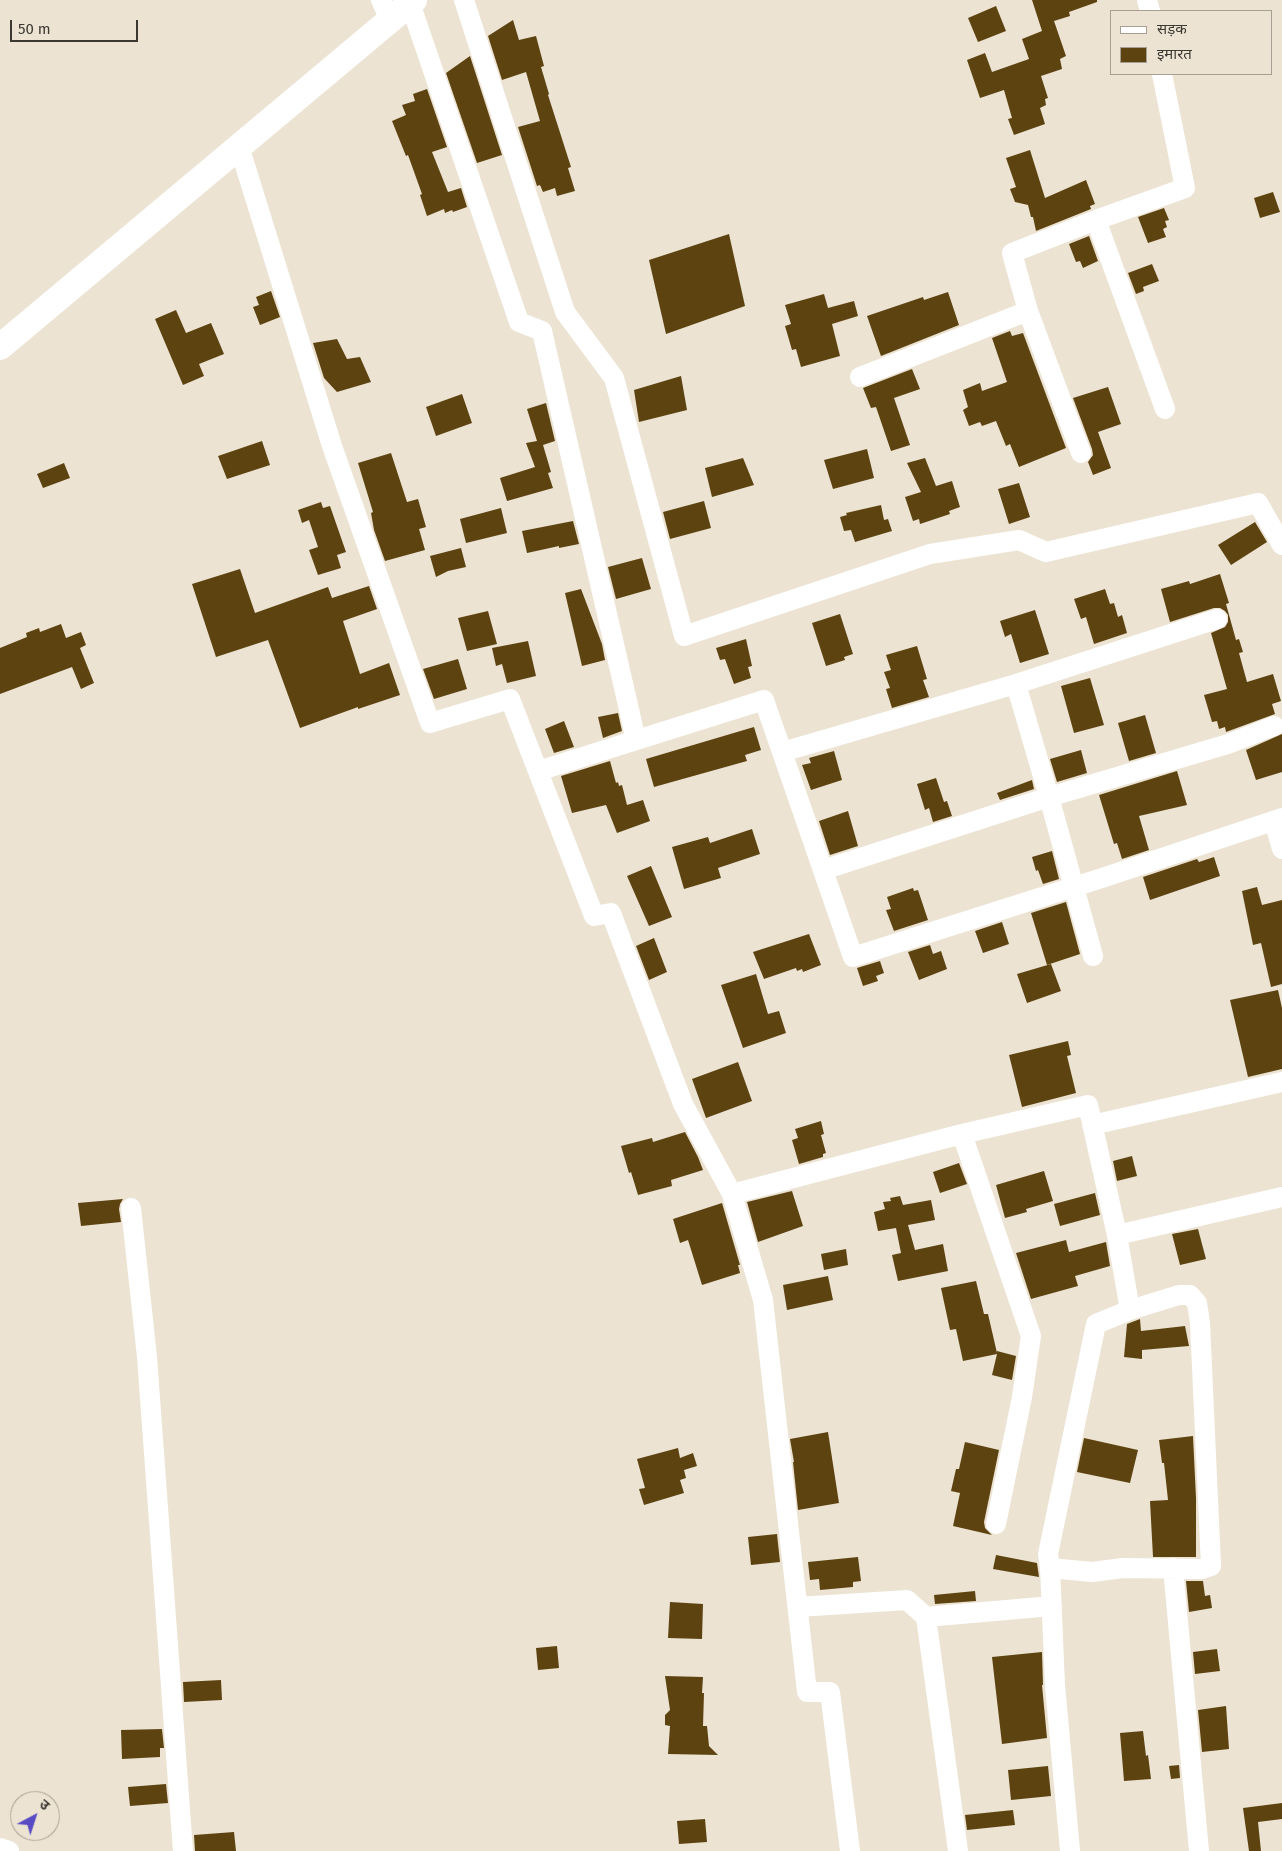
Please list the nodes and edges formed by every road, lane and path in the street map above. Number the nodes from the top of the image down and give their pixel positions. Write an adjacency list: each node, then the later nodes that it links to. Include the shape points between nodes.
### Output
1 (464, 0): 12 (street, via 565,312 614,378 684,636 930,554 1019,540 1046,552 1258,503)
2 (412, 1): 3 (main road); 16 (street, via 519,322 542,330)
3 (386, 10): 5 (main road)
4 (1162, 75): 6 (street, via 1185,188)
5 (239, 146): 8 (main road); 18 (street, via 332,446 430,723 510,699)
6 (1096, 220): 7 (street, via 1012,253); 10 (street)
7 (1028, 312): 9 (street); 11 (street)
8 (0, 347)
9 (860, 377)
10 (1165, 409)
11 (1081, 453)
12 (1282, 545)
13 (1217, 619): 14 (street)
14 (1016, 684): 17 (street); 19 (street)
15 (1274, 726): 19 (street, via 1228,744)
16 (636, 740): 17 (street, via 764,700); 18 (street)
17 (782, 752): 22 (street)
18 (538, 771): 28 (street, via 594,916 611,913 683,1104)
19 (1049, 797): 22 (street); 23 (street)
20 (1278, 820): 21 (street); 23 (street)
21 (1282, 849)
22 (822, 870): 23 (street, via 852,957)
23 (1074, 888): 24 (street)
24 (1093, 956)
25 (1282, 1082): 26 (street)
26 (1092, 1125): 27 (street, via 1088,1105); 31 (street)
27 (962, 1134): 28 (street); 33 (street, via 1031,1336)
28 (732, 1194): 37 (street, via 763,1300)
29 (1282, 1197): 31 (street)
30 (131, 1208): 41 (street, via 147,1357)
31 (1117, 1235): 32 (street)
32 (1130, 1310): 34 (street, via 1096,1324 1048,1554); 35 (street, via 1179,1295 1190,1295 1197,1302 1211,1566 1202,1569)
33 (996, 1524)
34 (1050, 1568): 35 (street, via 1092,1572); 36 (street)
35 (1173, 1568): 45 (street)
36 (1052, 1606): 38 (street); 44 (street, via 1055,1685)
37 (798, 1608): 38 (street, via 907,1600); 42 (street, via 807,1692 830,1692)
38 (926, 1617): 43 (street)
39 (0, 1848): 40 (street)
40 (9, 1851)
41 (183, 1851)
42 (850, 1851)
43 (958, 1851)
44 (1070, 1851)
45 (1199, 1851)

